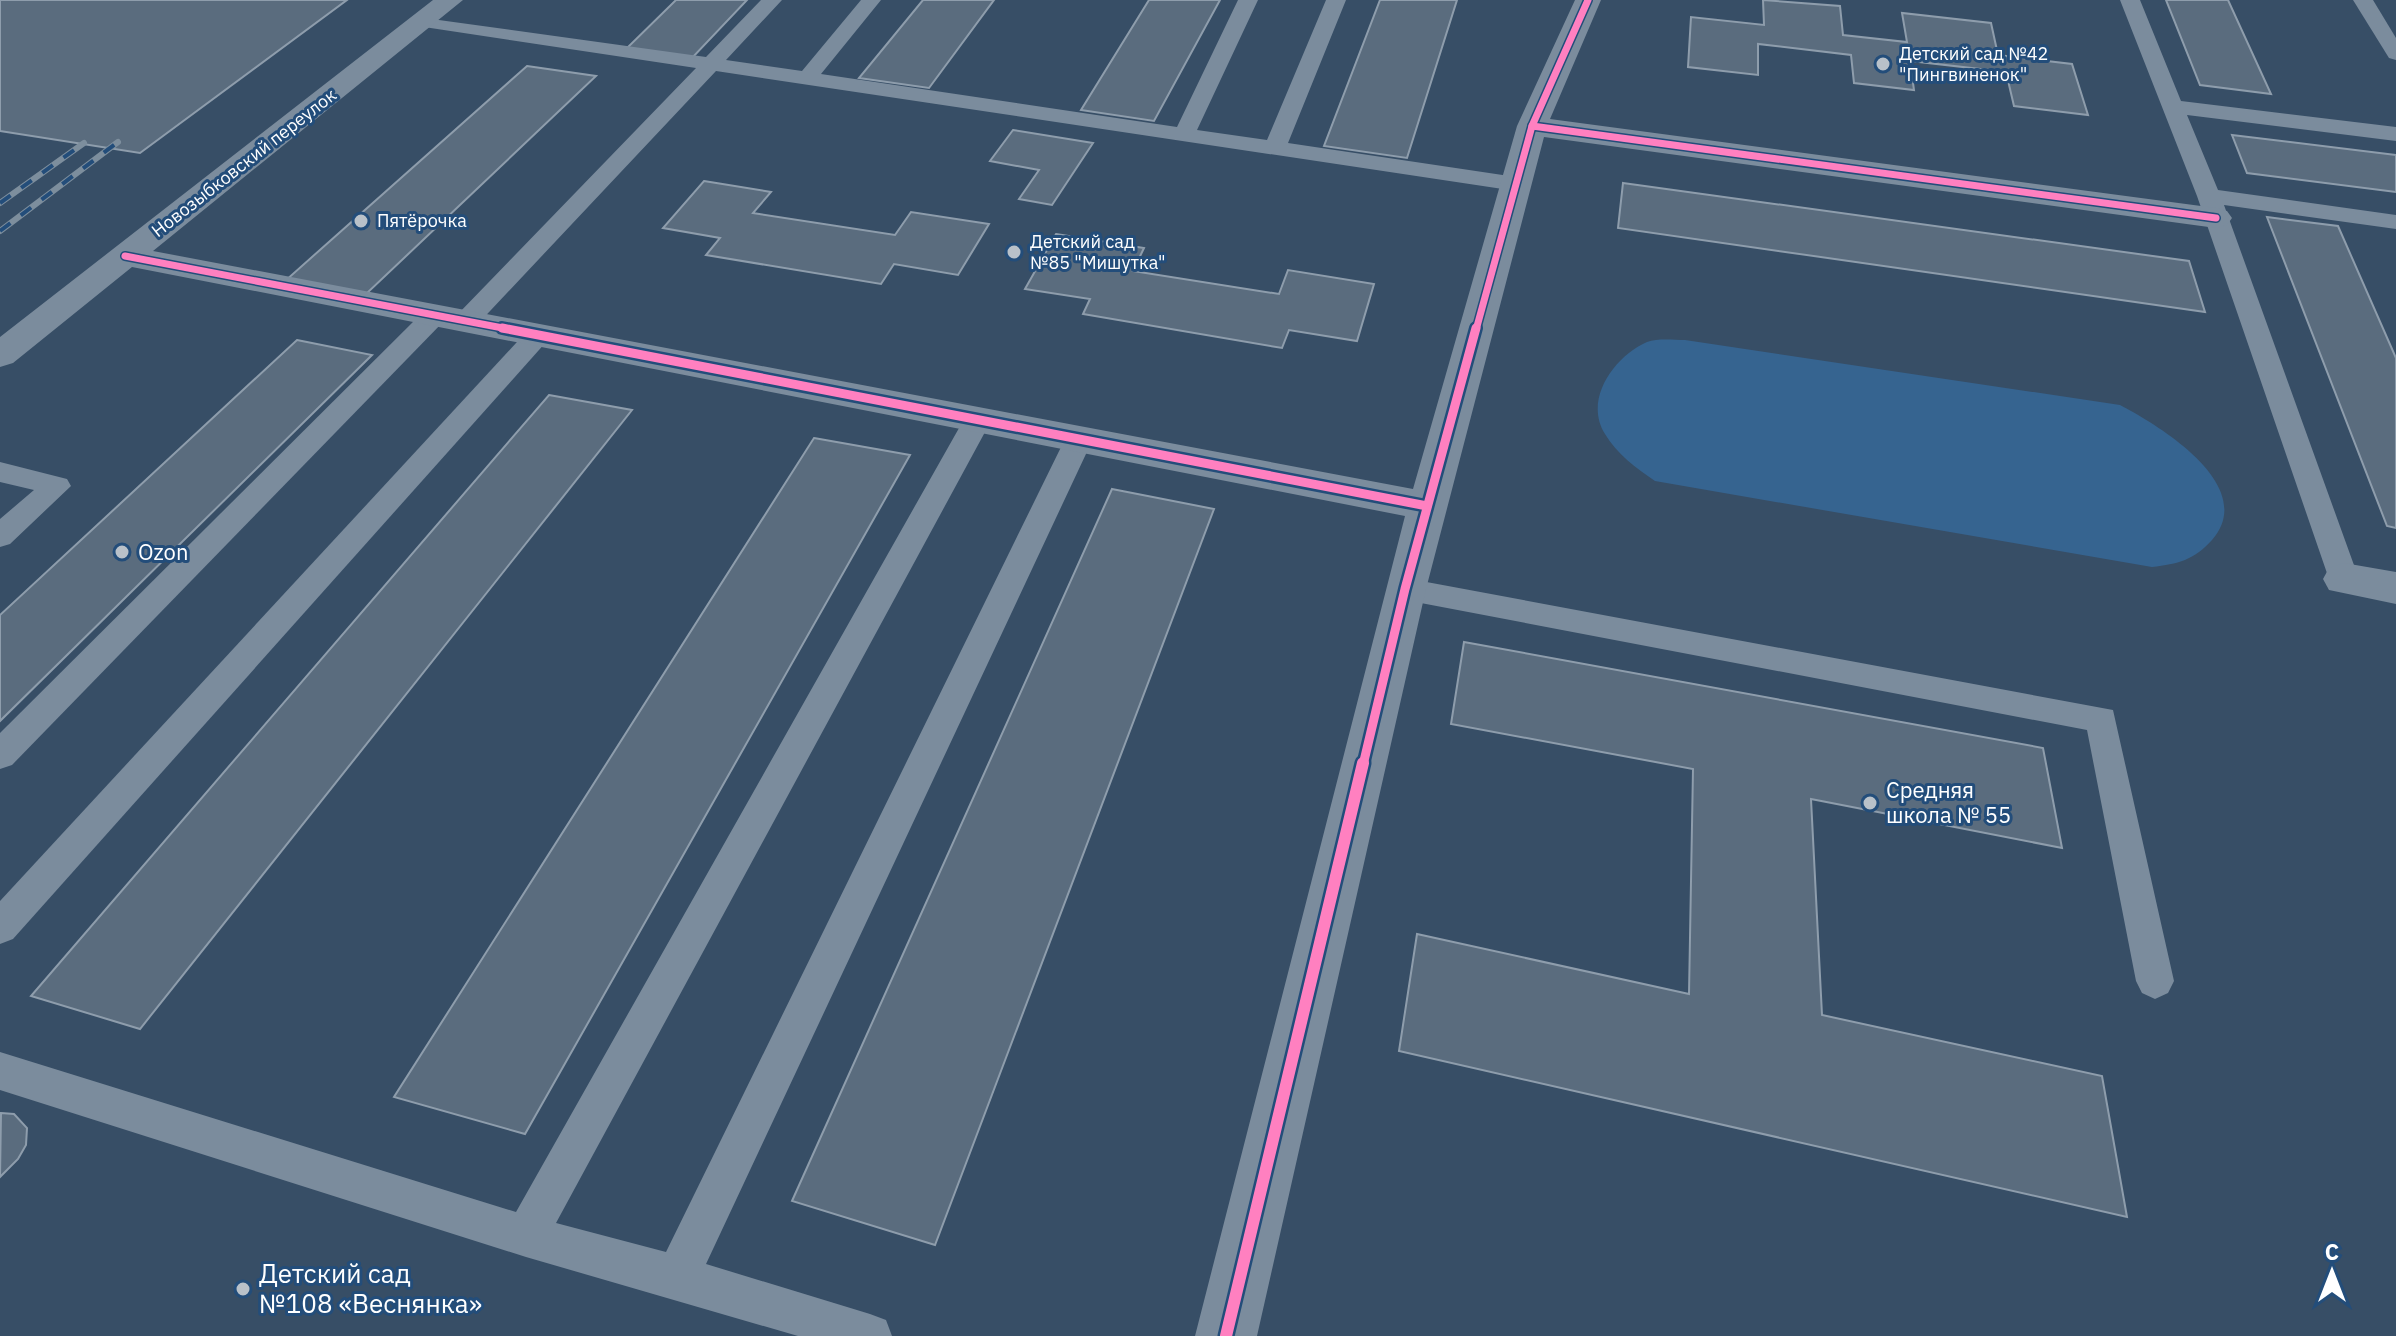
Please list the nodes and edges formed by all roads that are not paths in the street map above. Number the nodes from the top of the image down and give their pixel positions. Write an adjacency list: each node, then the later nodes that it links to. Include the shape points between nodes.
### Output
1 (450, 0): 9 (street, Новозыбковский переулок)
2 (772, 0): 11 (lane)
3 (871, 0): 12 (lane)
4 (1248, 0): 15 (lane)
5 (1336, 0): 17 (lane)
6 (1588, 0): 14 (street)
7 (2130, 0): 13 (lane)
8 (2363, 0): 10 (lane)
9 (424, 21): 11 (lane); 21 (street, Новозыбковский переулок)
10 (2396, 54)
11 (713, 64): 12 (lane); 22 (lane)
12 (807, 78): 15 (lane)
13 (2176, 107): 16 (lane); 19 (lane)
14 (1532, 126): 18 (street); 19 (street)
15 (1184, 134): 17 (lane)
16 (2396, 134)
17 (1275, 148): 18 (lane)
18 (1516, 184): 28 (street)
19 (2213, 207): 20 (lane); 30 (lane)
20 (2396, 222)
21 (125, 256): 22 (street); 24 (street, Новозыбковский переулок)
22 (450, 318): 23 (street); 33 (lane)
23 (538, 335): 25 (street); 34 (lane)
24 (0, 355)
25 (977, 421): 26 (street); 37 (lane)
26 (1079, 439): 28 (street); 38 (lane)
27 (0, 472): 29 (lane, via 57,486)
28 (1427, 506): 32 (street)
29 (0, 536)
30 (2344, 579): 31 (street)
31 (2396, 588)
32 (1405, 589): 35 (lane, via 2101,719); 40 (street)
33 (0, 755)
34 (0, 927)
35 (2155, 981)
36 (0, 1071): 37 (lane)
37 (526, 1236): 38 (lane)
38 (677, 1277): 39 (lane)
39 (870, 1336)
40 (1226, 1336)

